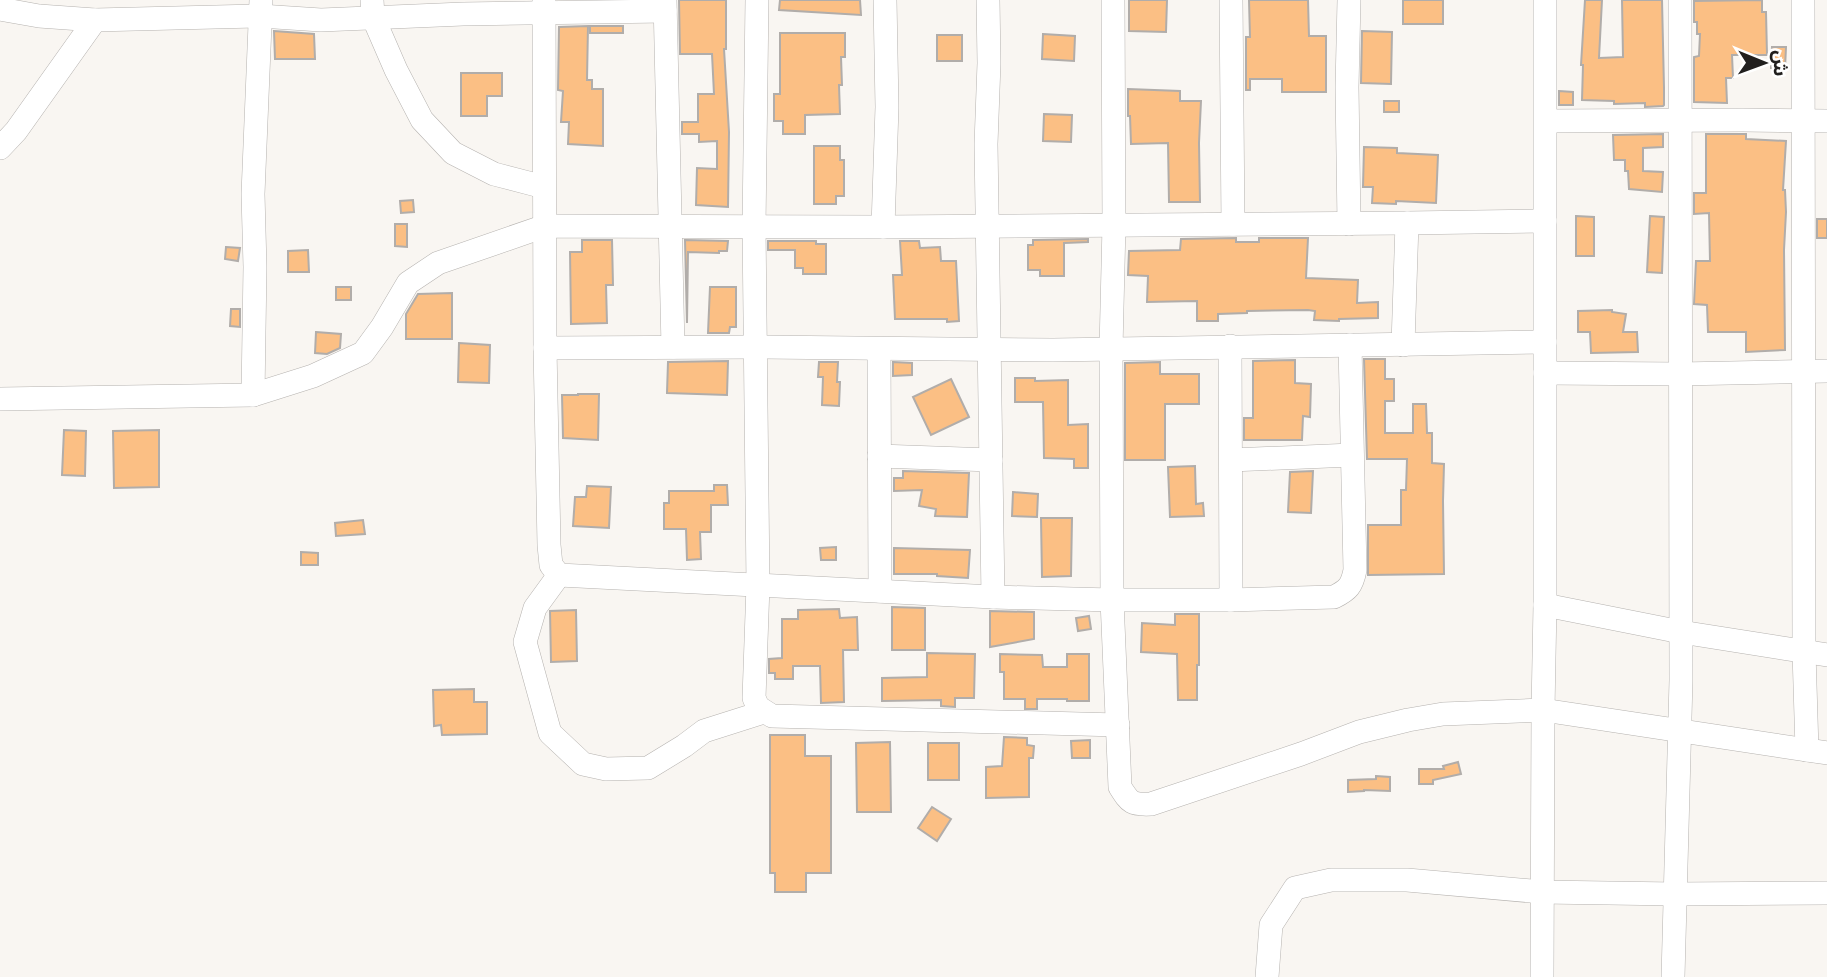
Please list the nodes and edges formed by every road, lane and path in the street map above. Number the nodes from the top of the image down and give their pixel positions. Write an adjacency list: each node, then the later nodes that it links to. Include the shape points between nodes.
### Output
1 (757, 0): 29 (street)
2 (885, 0): 32 (street)
3 (988, 0): 30 (street)
4 (1113, 0): 27 (street)
5 (1231, 0): 25 (street)
6 (1349, 0): 26 (street)
7 (1545, 0): 18 (street)
8 (1680, 0): 17 (street)
9 (1803, 0): 19 (street)
10 (665, 5): 11 (street); 31 (street)
11 (544, 6): 15 (street); 22 (street)
12 (261, 8): 15 (street, via 321,20); 16 (street); 46 (street, via 253,194)
13 (0, 9): 14 (street, via 38,16)
14 (64, 9): 16 (street)
15 (372, 9): 22 (street, via 422,120 453,153 494,174)
16 (95, 20): 21 (street)
17 (1680, 120): 18 (street); 19 (street); 45 (street)
18 (1546, 121): 23 (street)
19 (1803, 121): 20 (street); 43 (street)
20 (1827, 121)
21 (0, 148)
22 (544, 187): 28 (street)
23 (1545, 221): 24 (street); 33 (street)
24 (1407, 223): 26 (street); 35 (street)
25 (1233, 224): 26 (street); 27 (street)
26 (1349, 224)
27 (1114, 225): 30 (street); 42 (street)
28 (545, 226): 31 (street); 39 (street); 46 (street, via 439,263 408,283 363,352 313,376)
29 (754, 226): 31 (street); 32 (street); 38 (street)
30 (988, 226): 32 (street); 41 (street)
31 (671, 227): 37 (street)
32 (883, 227)
33 (1545, 342): 35 (street); 44 (street)
34 (1350, 345): 35 (street); 36 (street); 48 (street)
35 (1403, 345)
36 (1230, 346): 42 (street); 51 (street)
37 (674, 347): 38 (street); 39 (street)
38 (755, 347): 40 (street); 53 (street)
39 (545, 348): 52 (street, via 549,545 551,565)
40 (879, 349): 41 (street); 49 (street)
41 (989, 349): 42 (street); 50 (street)
42 (1111, 349): 56 (street)
43 (1816, 371): 45 (street); 60 (street)
44 (1545, 373): 45 (street); 58 (street)
45 (1680, 374): 59 (street)
46 (253, 396): 47 (street)
47 (0, 399)
48 (1352, 455): 51 (street); 57 (street, via 1352,584 1334,597)
49 (879, 456): 50 (street); 54 (street)
50 (991, 460): 55 (street)
51 (1230, 460): 57 (street)
52 (559, 575): 53 (street); 63 (street, via 535,607 526,642 550,733 583,764 606,769 648,768 704,731)
53 (758, 585): 54 (street); 63 (street, via 754,698)
54 (880, 591): 55 (street)
55 (993, 597): 56 (street)
56 (1112, 600): 57 (street); 64 (street)
57 (1231, 600)
58 (1545, 605): 59 (street); 62 (street)
59 (1681, 632): 60 (street); 65 (street)
60 (1804, 652): 61 (street); 66 (street)
61 (1827, 655)
62 (1543, 710): 64 (street, via 1443,714 1371,729 1137,805 1120,788); 65 (street); 67 (street)
63 (764, 712): 64 (street, via 772,716)
64 (1118, 725)
65 (1680, 730): 66 (street); 69 (street)
66 (1817, 752)
67 (1542, 892): 69 (street); 70 (street, via 1407,880 1331,880 1295,888 1271,925); 71 (street)
68 (1827, 893): 69 (street)
69 (1675, 894): 72 (street)
70 (1267, 977)
71 (1542, 977)
72 (1673, 977)

